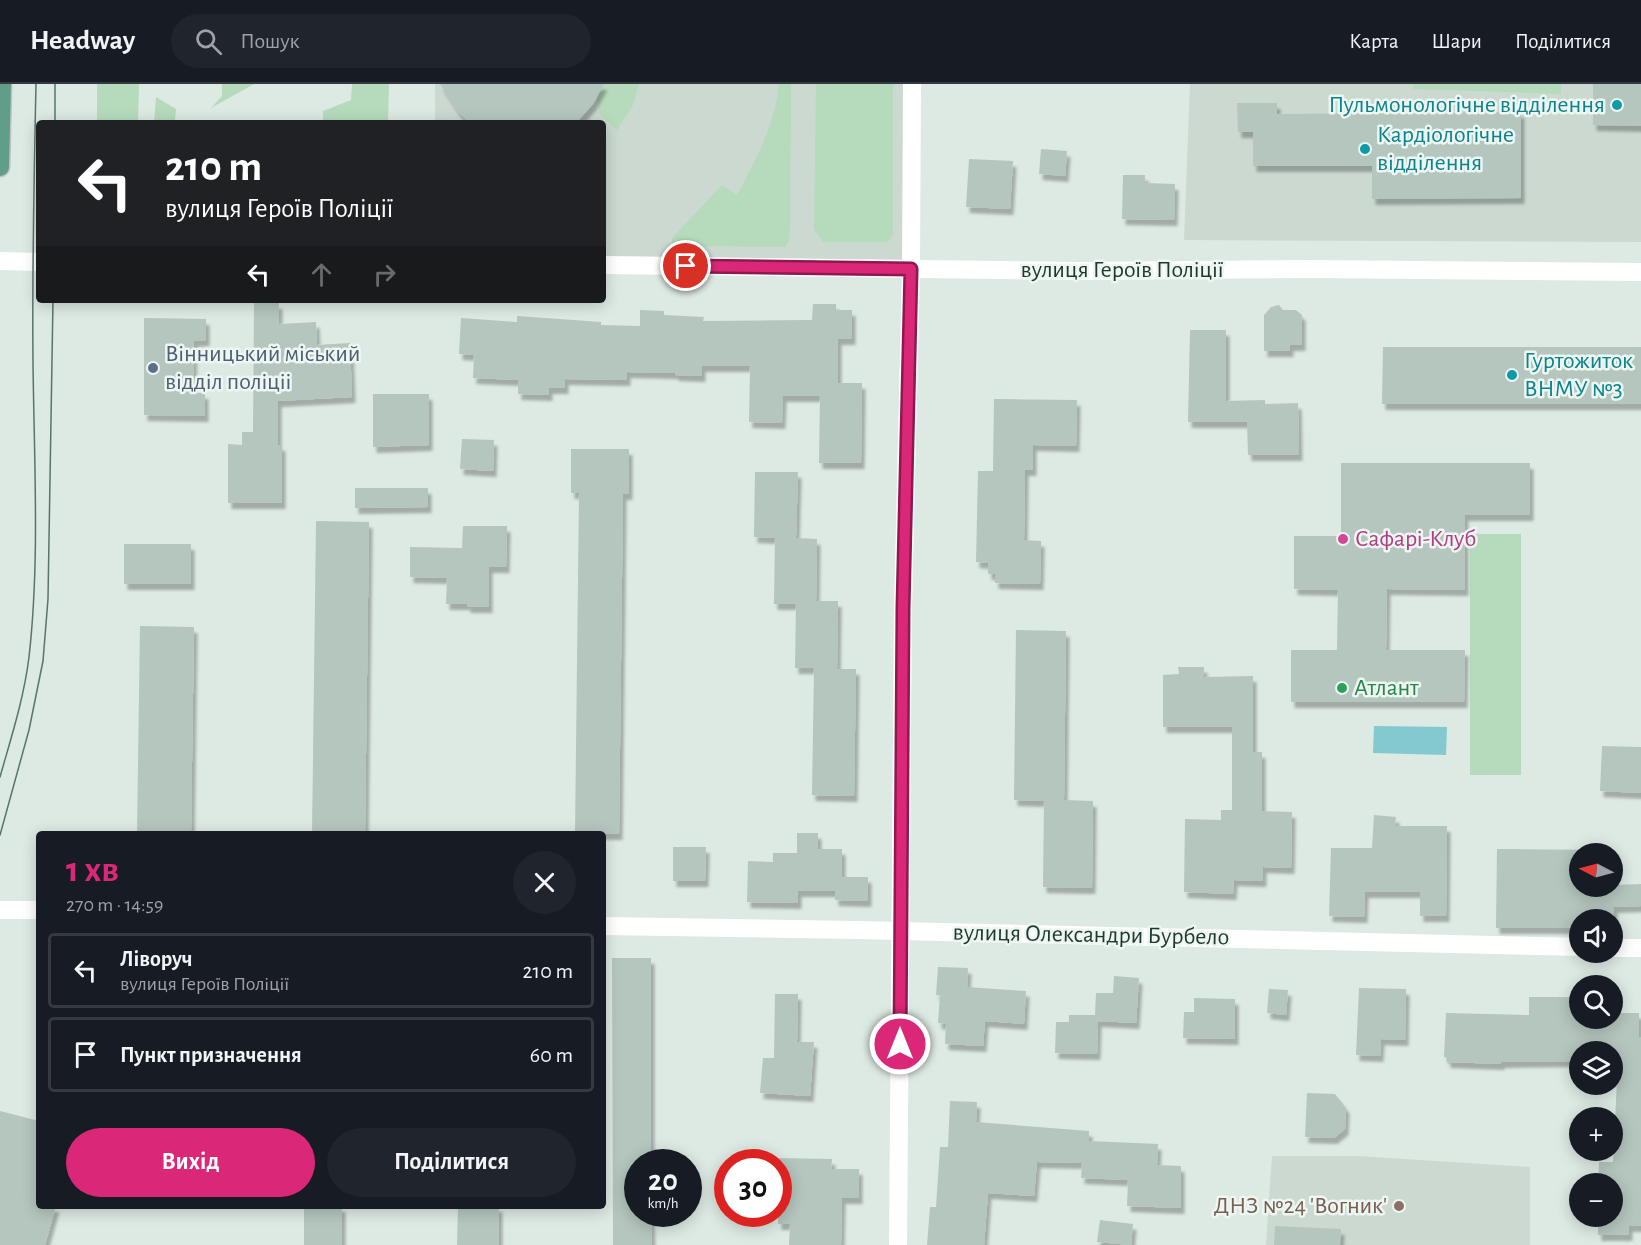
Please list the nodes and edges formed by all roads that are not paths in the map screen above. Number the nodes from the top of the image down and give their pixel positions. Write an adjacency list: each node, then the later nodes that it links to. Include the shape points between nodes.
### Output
1 (2, 84): 3 (main road)
2 (912, 84): 7 (street)
3 (0, 167)
4 (0, 261): 5 (street)
5 (36, 262)
6 (606, 265): 7 (street, вулиця Героїв Поліції)
7 (911, 269): 8 (street, вулиця Героїв Поліції); 12 (street)
8 (1641, 272)
9 (0, 910): 10 (street)
10 (36, 910)
11 (606, 926): 12 (street, вулиця Олександри Бурбело)
12 (900, 931): 13 (street, вулиця Олександри Бурбело); 16 (street)
13 (1569, 947)
14 (1623, 948): 15 (street)
15 (1641, 948)
16 (898, 1245)

